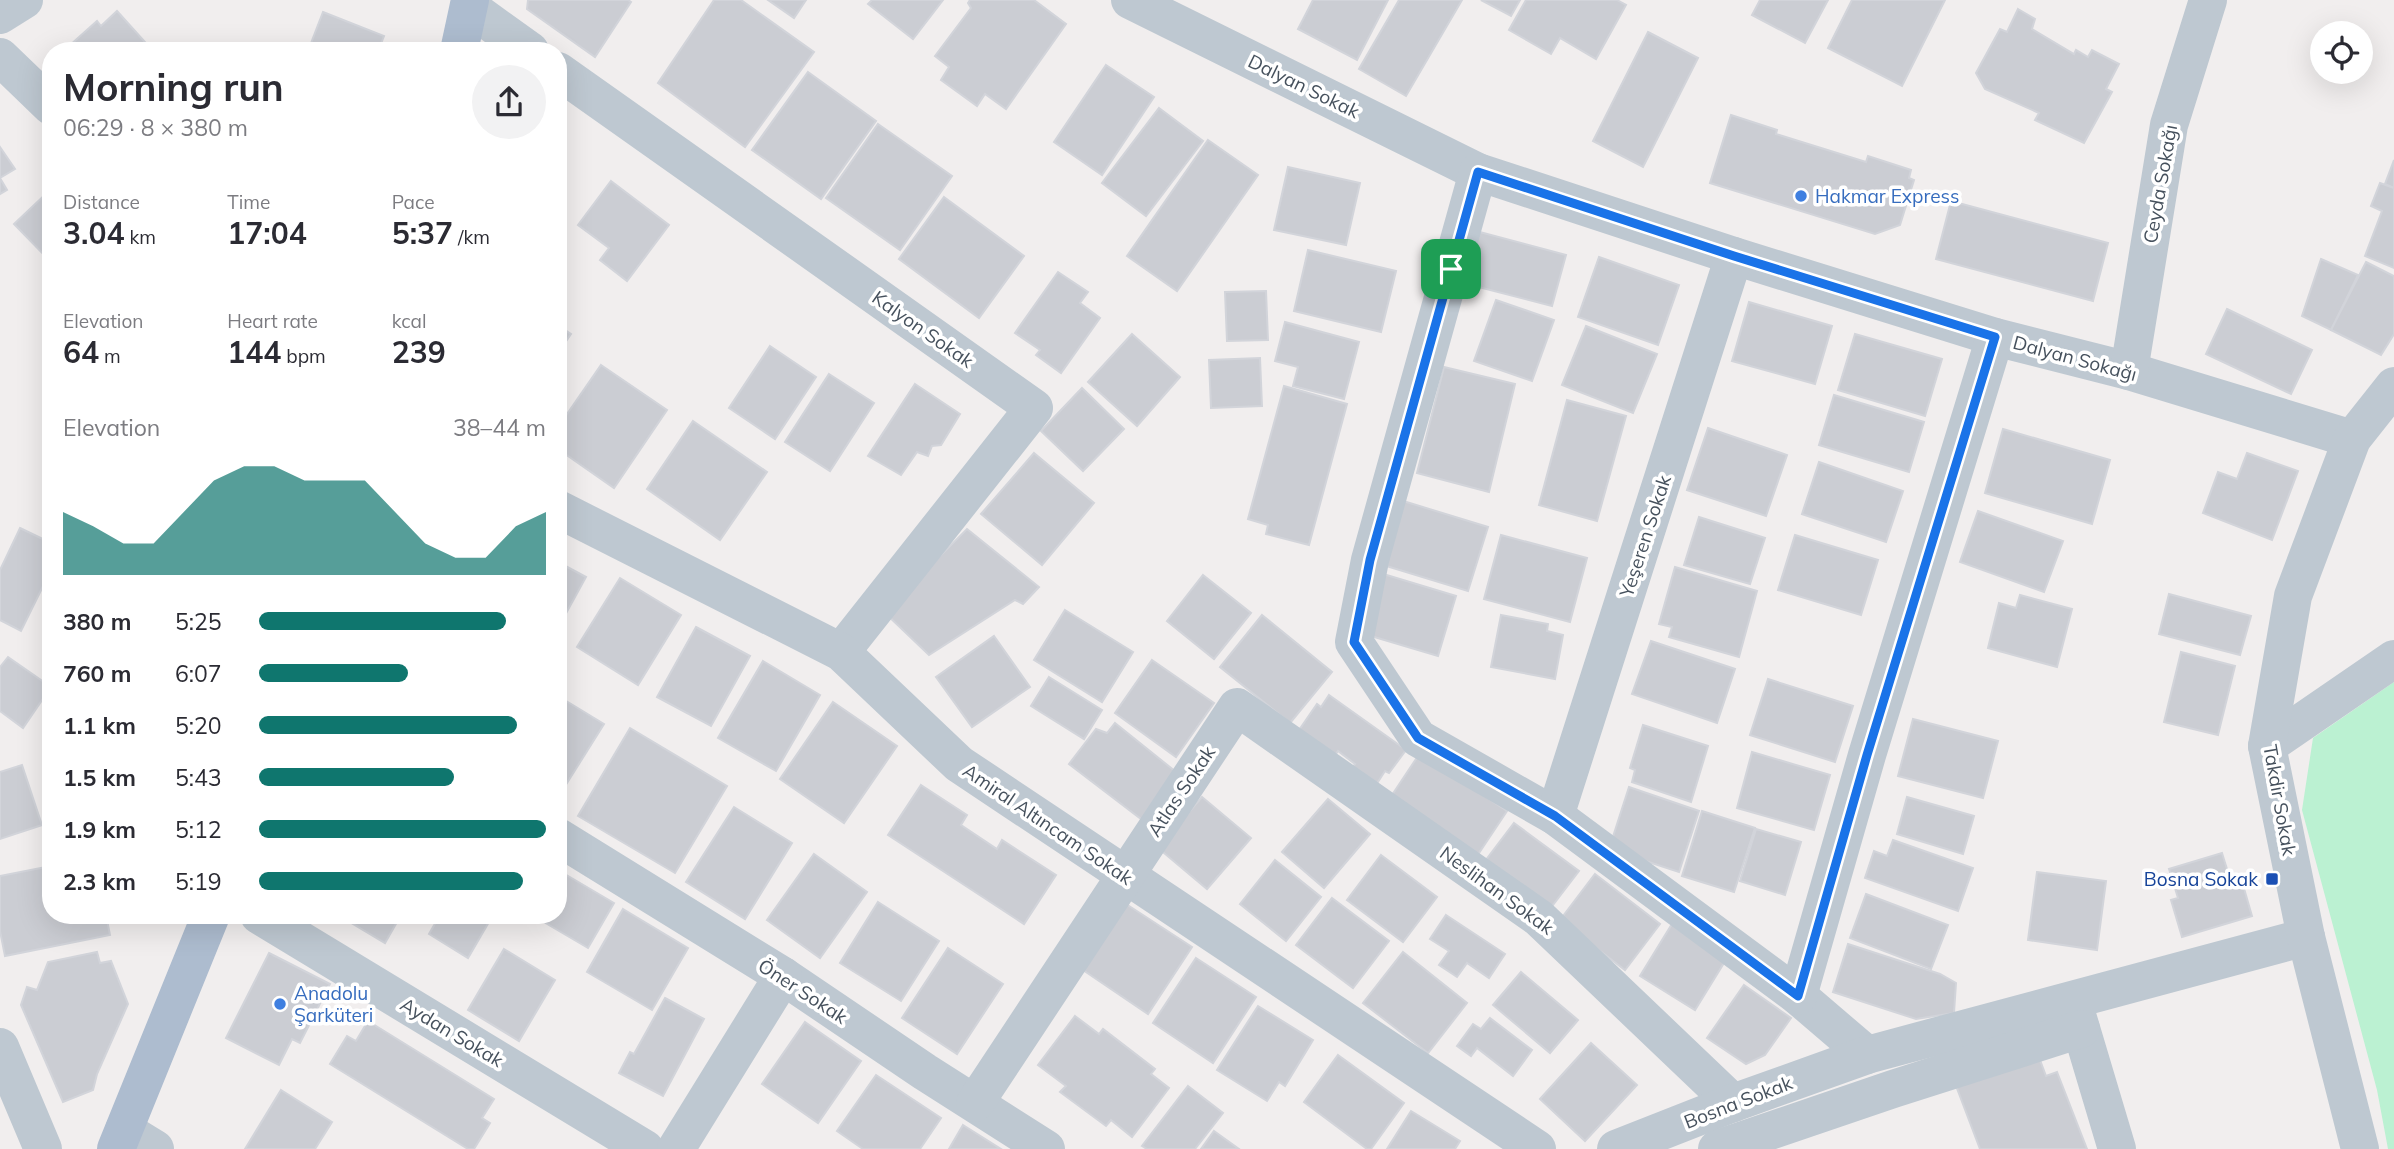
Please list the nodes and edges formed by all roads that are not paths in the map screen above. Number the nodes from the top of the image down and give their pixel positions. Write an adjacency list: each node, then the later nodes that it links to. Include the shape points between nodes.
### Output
1 (24, 0): 5 (street)
2 (1130, 0): 11 (street, Dalyan Sokak)
3 (469, 4): 6 (main road); 7 (street)
4 (2197, 4): 14 (street, Ceyda Sokağı, via 2169,125)
5 (0, 15)
6 (461, 42)
7 (518, 42)
8 (0, 57): 10 (street)
9 (567, 77): 18 (street, Kalyon Sokak, via 1034,408)
10 (42, 97)
11 (1478, 172): 12 (street, Dalyan Sokağı); 22 (street, via 1370,560 1354,642 1418,738)
12 (1734, 256): 13 (street, Dalyan Sokağı); 22 (street, Yeşeren Sokak)
13 (1995, 337): 14 (street, Dalyan Sokağı); 29 (street)
14 (2129, 371): 16 (street, Dalyan Sokağı)
15 (2394, 386): 16 (street, Takdir Sokak)
16 (2352, 439): 21 (street, Takdir Sokak, via 2292,596)
17 (567, 514): 18 (street, Amiral Altıncam Sokak)
18 (841, 652): 24 (street, Amiral Altıncam Sokak, via 959,764)
19 (2394, 659): 21 (street)
20 (1237, 707): 24 (street, Atlas Sokak); 34 (street, Neslihan Sokak, via 1539,918)
21 (2267, 746): 27 (street, Takdir Sokak)
22 (1555, 816): 29 (street)
23 (567, 843): 28 (street, Öner Sokak)
24 (1124, 876): 33 (street, Atlas Sokak); 40 (street, Amiral Altıncam Sokak)
25 (208, 924): 35 (main road)
26 (274, 924): 37 (street, Aydan Sokak)
27 (2306, 937): 30 (street, Bosna Sokak); 44 (street, Takdir Sokak)
28 (783, 976): 33 (street, Öner Sokak); 38 (street)
29 (1798, 996): 32 (street)
30 (2077, 1014): 32 (street, Bosna Sokak); 42 (street, via 1893,1089); 43 (street)
31 (0, 1047): 36 (street)
32 (1867, 1055): 34 (street, Bosna Sokak)
33 (975, 1103): 39 (street, Öner Sokak)
34 (1733, 1103): 41 (street, Bosna Sokak)
35 (132, 1143)
36 (43, 1149)
37 (645, 1149)
38 (676, 1149)
39 (1045, 1149)
40 (1537, 1149)
41 (1616, 1149)
42 (1717, 1149)
43 (2117, 1149)
44 (2360, 1149)

